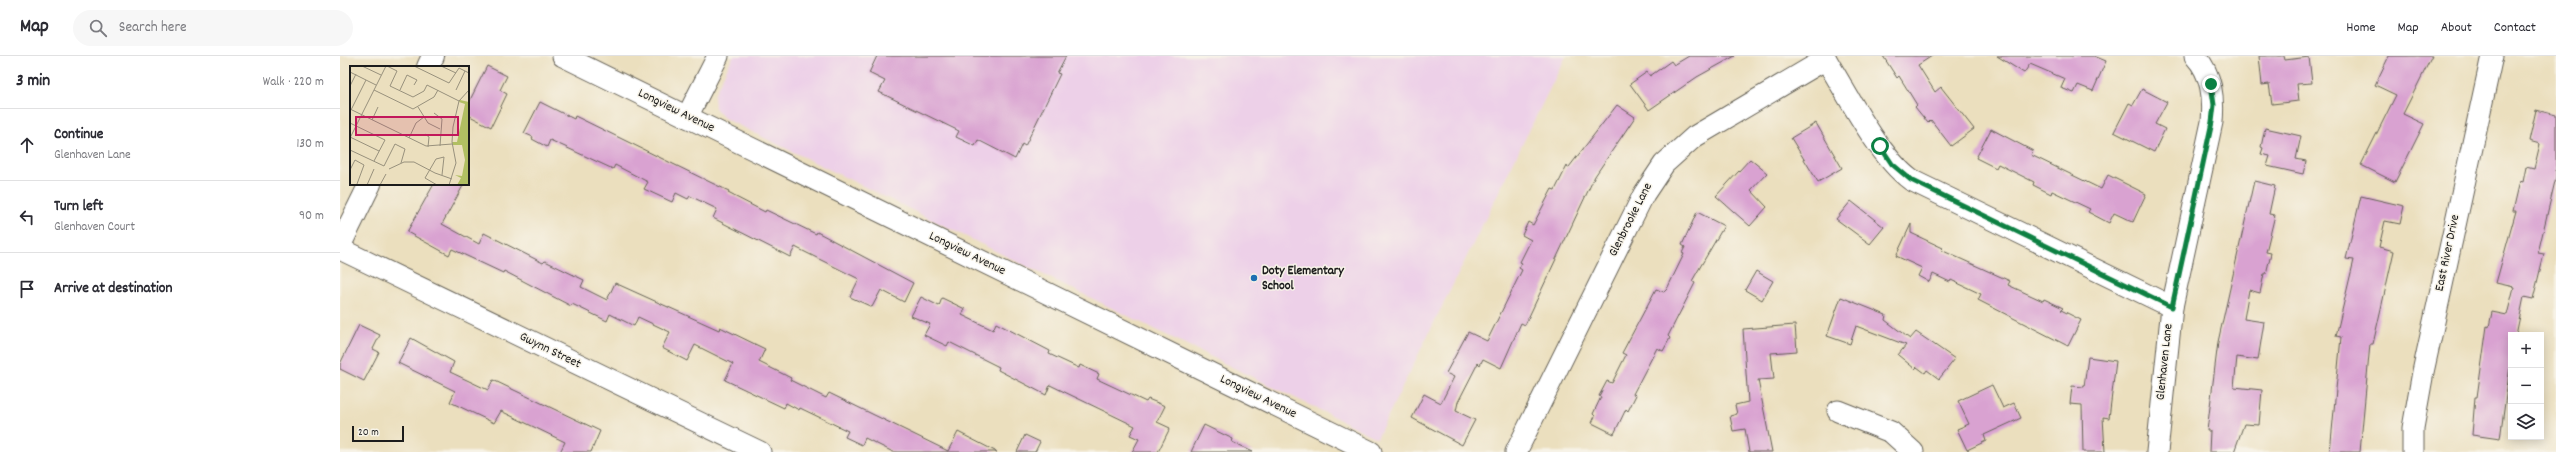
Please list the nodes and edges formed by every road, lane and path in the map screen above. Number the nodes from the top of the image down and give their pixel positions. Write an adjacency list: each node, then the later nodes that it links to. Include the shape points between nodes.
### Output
1 (433, 56): 7 (street)
2 (563, 56): 8 (street, Longview Avenue)
3 (718, 56): 8 (street)
4 (2195, 56): 12 (street, via 2202,64 2211,84 2213,111)
5 (2492, 56): 19 (street, East River Drive, via 2423,372 2413,428)
6 (1825, 58): 12 (street, Glenhaven Lane, via 1885,155 1911,180); 16 (street, Glenbrooke Lane, via 1694,137 1664,164 1644,194)
7 (428, 66)
8 (687, 117): 15 (street, Longview Avenue)
9 (370, 185): 10 (street)
10 (340, 245)
11 (340, 249): 14 (street, Gwynn Street)
12 (2172, 307): 18 (street, Glenhaven Lane)
13 (1838, 411): 17 (street, via 1891,432)
14 (760, 452)
15 (1371, 452)
16 (1516, 452)
17 (1913, 452)
18 (2157, 452)
19 (2413, 452)

